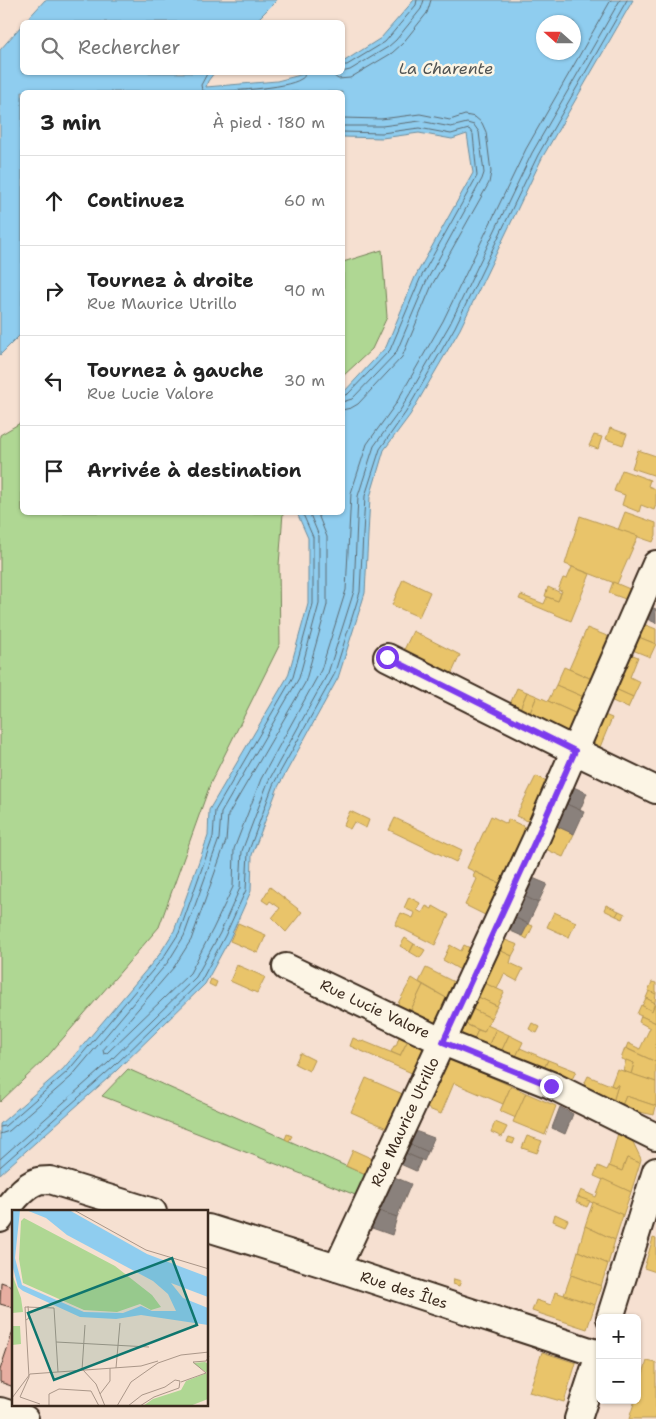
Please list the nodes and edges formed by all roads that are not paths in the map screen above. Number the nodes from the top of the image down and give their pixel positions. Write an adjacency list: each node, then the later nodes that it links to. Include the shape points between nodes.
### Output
1 (656, 564): 3 (street, Rue Maurice Utrillo)
2 (387, 657): 3 (street)
3 (575, 751): 4 (street); 6 (street, Rue Maurice Utrillo)
4 (656, 790)
5 (286, 967): 6 (street, Rue Lucie Valore)
6 (443, 1042): 7 (street, Rue Lucie Valore, via 551,1086); 12 (street, Rue Maurice Utrillo)
7 (656, 1137)
8 (656, 1171): 13 (street)
9 (147, 1210): 10 (street, via 50,1180 37,1181 20,1194)
10 (0, 1219)
11 (209, 1228): 12 (street, Rue des Îles)
12 (337, 1268): 14 (street, Rue des Îles)
13 (611, 1314)
14 (596, 1352)
15 (597, 1359): 18 (street)
16 (0, 1411): 17 (street)
17 (25, 1419)
18 (578, 1419)

